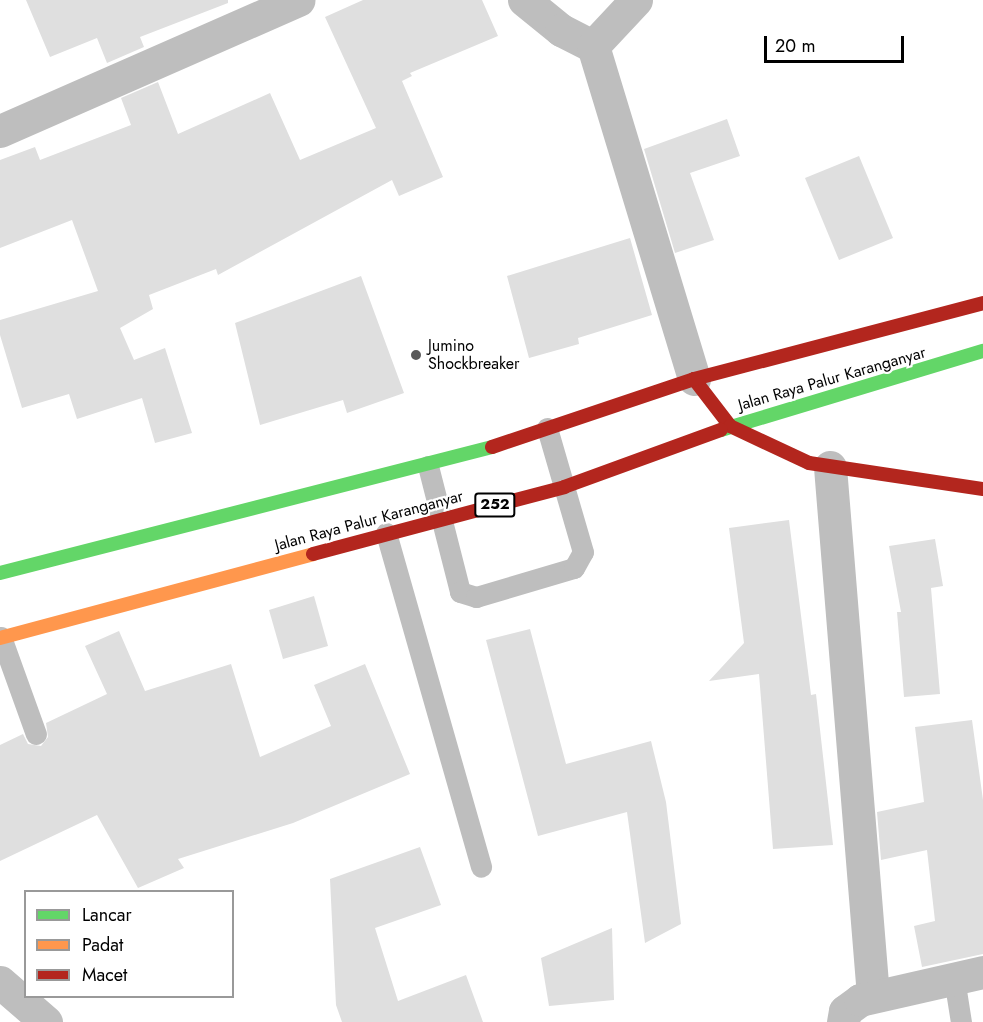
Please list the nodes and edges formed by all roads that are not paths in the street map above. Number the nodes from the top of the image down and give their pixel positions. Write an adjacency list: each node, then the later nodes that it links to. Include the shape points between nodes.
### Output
1 (298, 0): 5 (street)
2 (524, 0): 4 (street, via 561,30)
3 (636, 0): 4 (street)
4 (593, 46): 8 (street)
5 (0, 131)
6 (983, 303): 8 (main road, Jalan Raya Palur Karanganyar)
7 (983, 351): 9 (main road, Jalan Raya Palur Karanganyar / 252)
8 (694, 379): 9 (main road); 10 (main road, Jalan Raya Palur Karanganyar)
9 (730, 426): 12 (main road, via 809,463); 13 (main road, Jalan Raya Palur Karanganyar / 252, via 704,439)
10 (547, 428): 11 (main road, Jalan Raya Palur Karanganyar); 13 (lane)
11 (428, 466): 15 (lane); 17 (main road, Jalan Raya Palur Karanganyar)
12 (830, 467): 14 (main road); 23 (street)
13 (564, 487): 15 (main road, Jalan Raya Palur Karanganyar / 252); 15 (lane, via 583,552 581,561 574,568 476,597 460,592)
14 (983, 489)
15 (440, 519): 16 (main road, Jalan Raya Palur Karanganyar / 252)
16 (386, 533): 18 (main road, Jalan Raya Palur Karanganyar / 252); 20 (lane)
17 (0, 573)
18 (1, 637): 19 (lane)
19 (36, 734)
20 (481, 867)
21 (968, 975): 23 (street); 26 (lane)
22 (0, 982): 24 (street)
23 (873, 996): 25 (street, via 850,1006)
24 (46, 1022)
25 (843, 1022)
26 (962, 1022)

